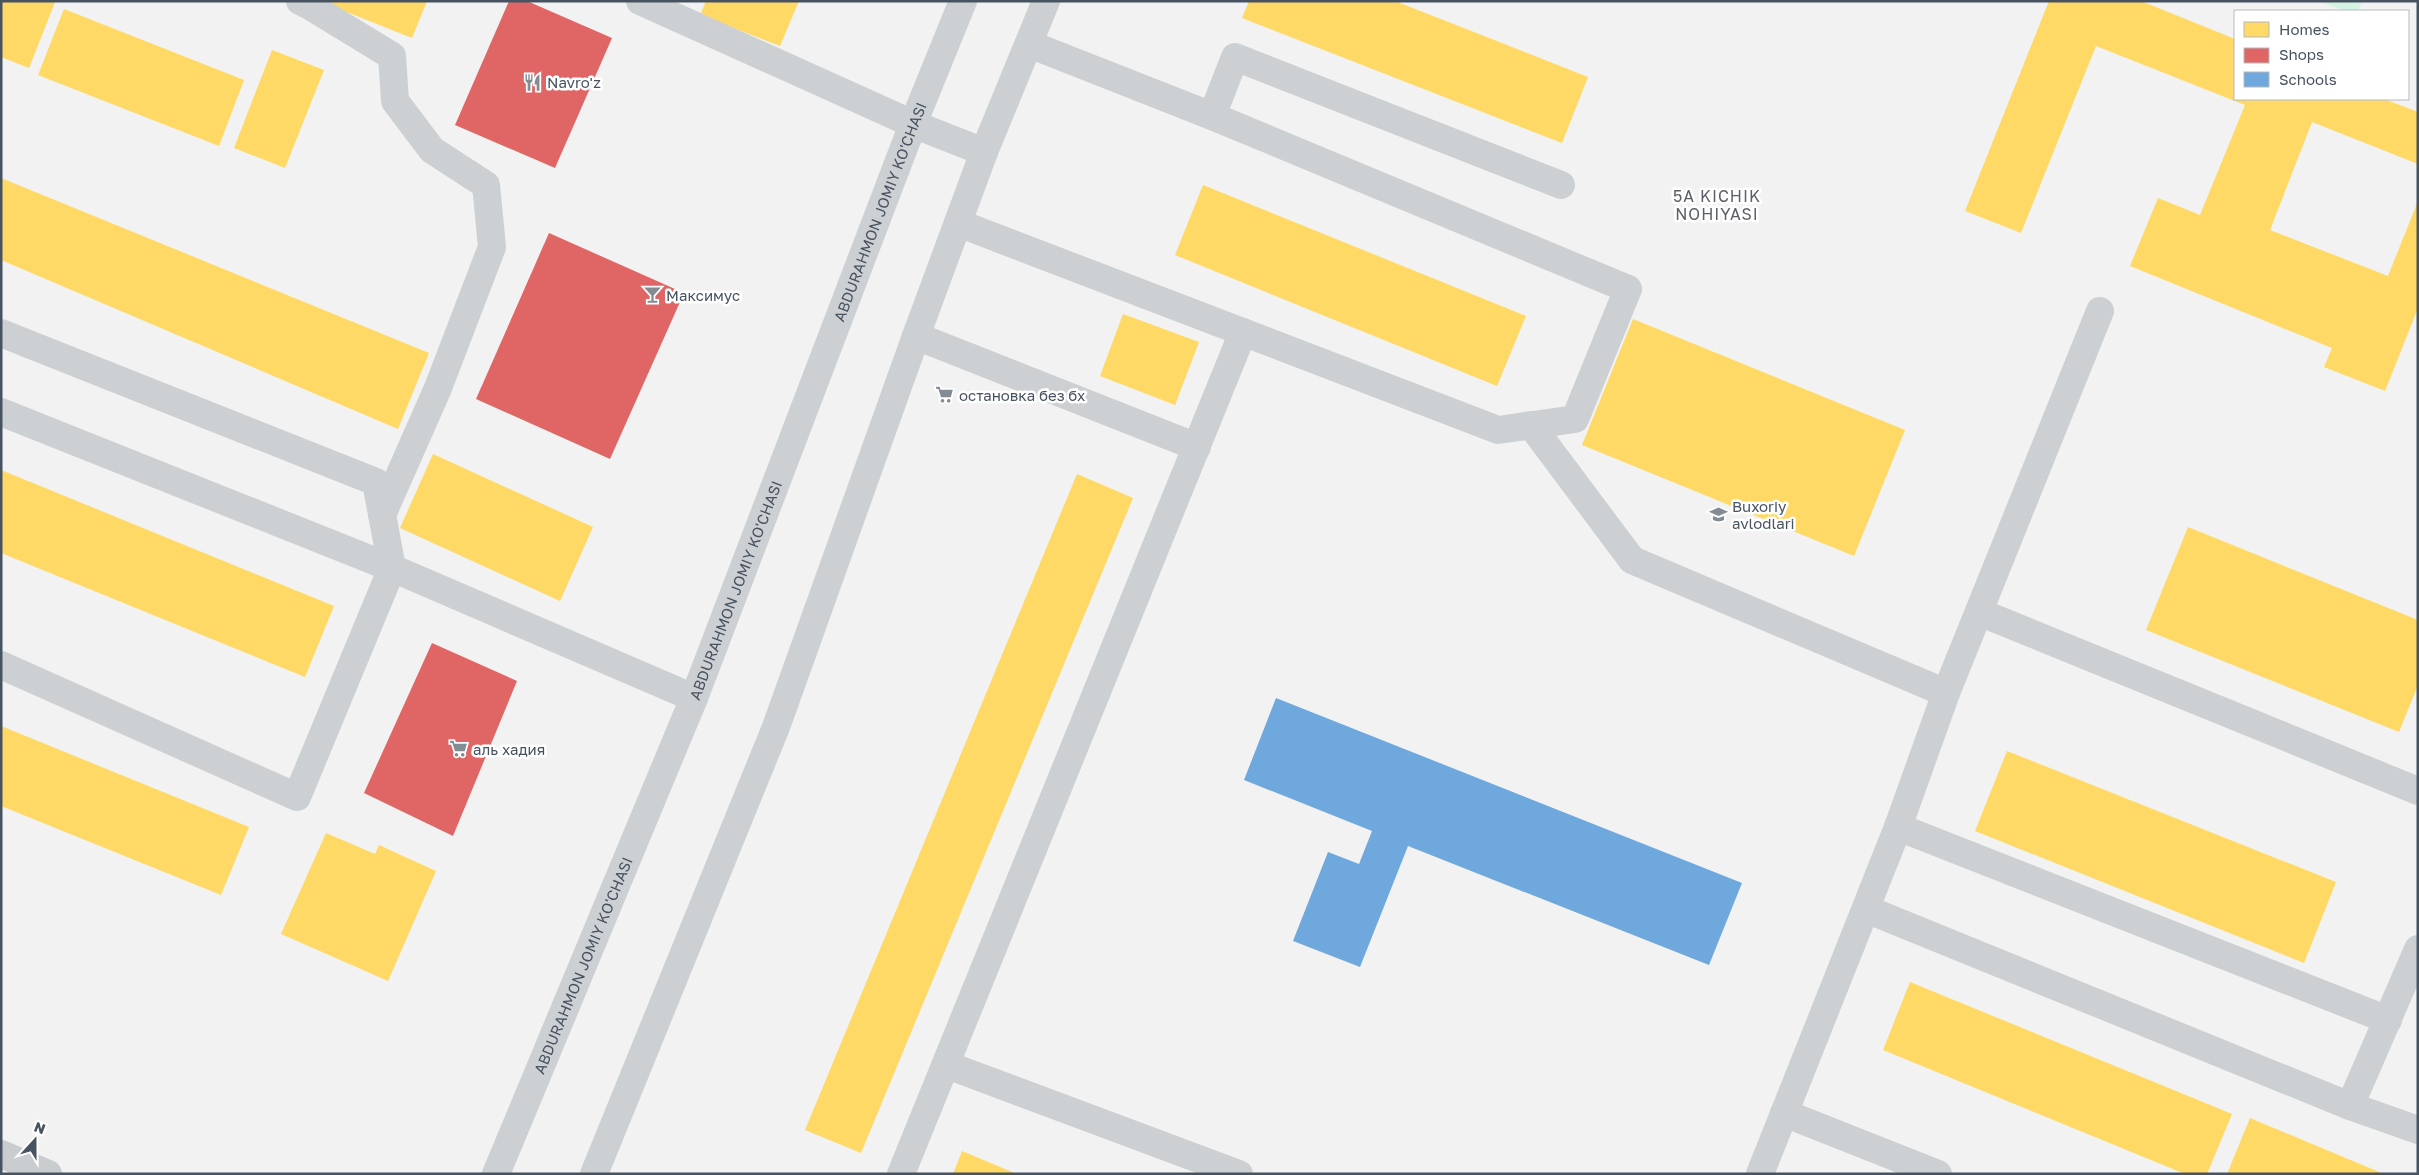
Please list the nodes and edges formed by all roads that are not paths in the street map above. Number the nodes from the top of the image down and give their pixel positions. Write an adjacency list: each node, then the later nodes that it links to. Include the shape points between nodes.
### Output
1 (300, 1): 18 (street, via 392,56 395,101 432,150 486,185 492,247 438,388)
2 (963, 1): 7 (street, ABDURAHMON JOMIY KO'CHASI)
3 (1046, 1): 5 (street)
4 (654, 4): 7 (street)
5 (1029, 44): 6 (street); 8 (street)
6 (1212, 116): 9 (street, via 1235,57); 16 (street, via 1628,289 1575,418)
7 (913, 124): 8 (street); 23 (street, ABDURAHMON JOMIY KO'CHASI)
8 (984, 152): 10 (street)
9 (1561, 185)
10 (958, 223): 12 (street); 14 (street)
11 (2100, 311): 20 (street)
12 (1243, 332): 16 (street, via 1498,430); 17 (street)
13 (1, 333): 18 (street, via 376,482)
14 (916, 336): 17 (street); 36 (street, via 776,727)
15 (1, 412): 19 (street)
16 (1531, 425): 22 (street, via 1632,560)
17 (1197, 447): 29 (street)
18 (382, 515): 19 (street)
19 (392, 568): 21 (street, via 297,797); 23 (street)
20 (1979, 612): 22 (street); 24 (street)
21 (1, 665)
22 (1946, 693): 25 (street)
23 (694, 698): 35 (street, ABDURAHMON JOMIY KO'CHASI)
24 (2418, 790)
25 (1898, 827): 26 (street); 28 (street)
26 (1866, 909): 30 (street); 31 (street)
27 (2415, 966): 28 (street)
28 (2388, 1020): 30 (street)
29 (947, 1065): 37 (street); 38 (street)
30 (2350, 1106): 32 (street)
31 (1784, 1113): 39 (street); 40 (street)
32 (2418, 1130)
33 (1, 1154): 34 (main road)
34 (48, 1174)
35 (496, 1174)
36 (594, 1174)
37 (901, 1174)
38 (1239, 1174)
39 (1760, 1174)
40 (1938, 1174)

